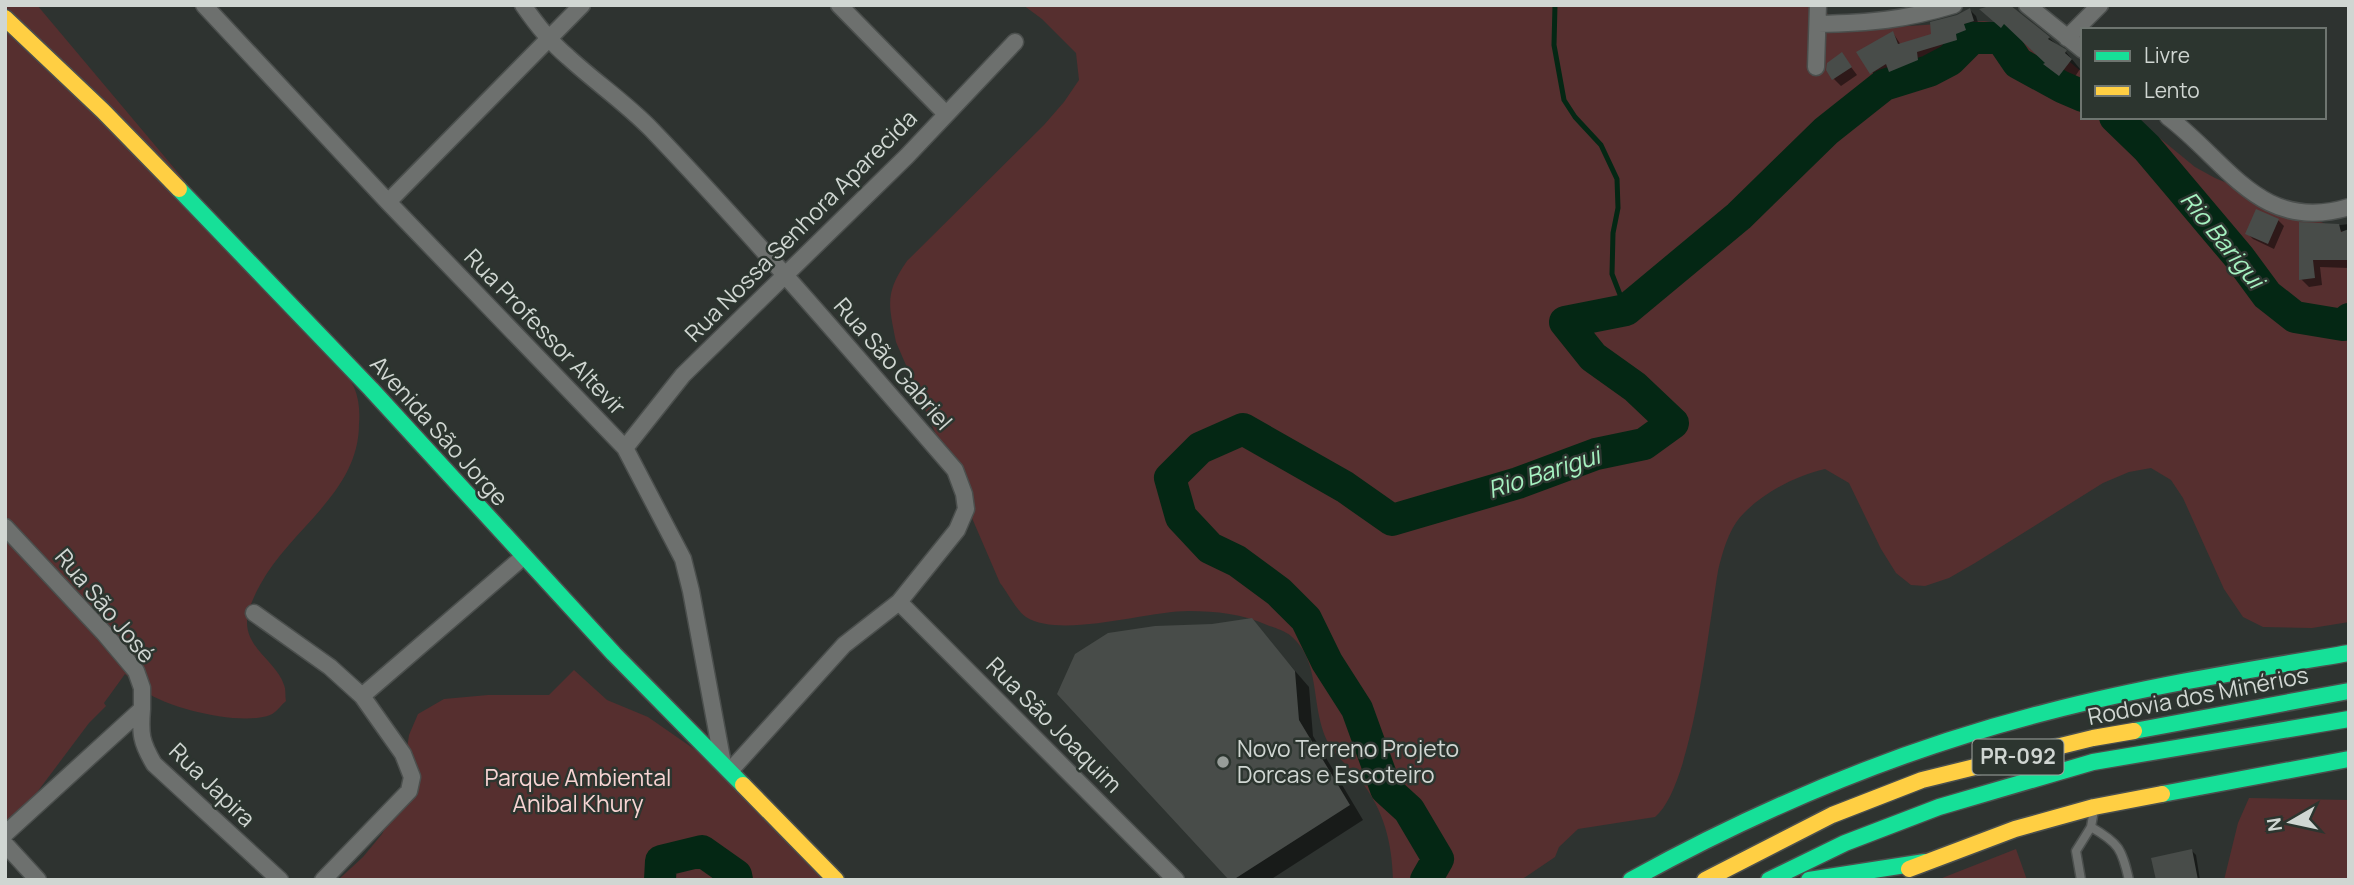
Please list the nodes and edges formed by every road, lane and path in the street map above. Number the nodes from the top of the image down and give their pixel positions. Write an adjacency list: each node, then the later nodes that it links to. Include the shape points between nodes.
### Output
1 (204, 5): 18 (street, Rua Professor Altevir)
2 (523, 5): 12 (street, Rua São Gabriel)
3 (582, 5): 12 (street)
4 (839, 5): 16 (street)
5 (1818, 5): 10 (street)
6 (1954, 5): 10 (street, via 1898,20)
7 (2027, 5): 11 (street)
8 (2100, 5): 11 (street)
9 (5, 18): 23 (main road, Avenida São Jorge, via 103,111 371,389)
10 (1818, 24): 15 (street)
11 (2067, 38): 14 (street)
12 (550, 39): 18 (street); 20 (street, Rua São Gabriel, via 650,128)
13 (1015, 42): 16 (street, Rua Nossa Senhora Aparecida)
14 (2081, 48)
15 (1816, 67)
16 (946, 114): 20 (street, Rua Nossa Senhora Aparecida)
17 (2170, 119): 19 (street, via 2261,200 2301,214 2330,213)
18 (388, 202): 21 (street, Rua Professor Altevir)
19 (2349, 206)
20 (785, 275): 21 (street, Rua Nossa Senhora Aparecida, via 683,375); 24 (street, Rua São Gabriel, via 955,470 964,494 966,509 957,530)
21 (625, 448): 32 (street, Rua Professor Altevir, via 683,559)
22 (5, 527): 29 (street, Rua São José, via 136,671)
23 (523, 557): 28 (street); 32 (main road, Avenida São Jorge)
24 (899, 601): 32 (street, Rua São Gabriel, via 844,645); 42 (street, Rua São Joaquim)
25 (254, 613): 28 (street)
26 (2349, 653): 43 (main road, via 2106,697 1973,733 1782,804)
27 (2349, 691): 44 (main road, Rodovia dos Minérios / PR-092, via 2093,738 1922,780 1832,815)
28 (362, 696): 40 (street, via 403,754 412,776 409,791)
29 (142, 709): 35 (street); 39 (street, Rua Japira, via 140,732 154,764)
30 (2349, 719): 45 (main road, Rodovia dos Minérios / PR-092, via 2093,762 1938,807)
31 (2349, 759): 33 (main road)
32 (727, 767): 41 (main road, Avenida São Jorge)
33 (2094, 807): 34 (lane); 37 (main road, via 2015,829)
34 (2091, 827): 48 (lane, via 2076,851); 49 (lane, via 2118,845)
35 (5, 834)
36 (5, 844): 38 (street)
37 (1925, 862): 46 (main road); 47 (main road)
38 (38, 880)
39 (280, 880)
40 (323, 880)
41 (836, 880)
42 (1176, 880)
43 (1630, 880)
44 (1705, 880)
45 (1769, 880)
46 (1809, 880)
47 (1884, 880)
48 (2081, 880)
49 (2129, 880)

